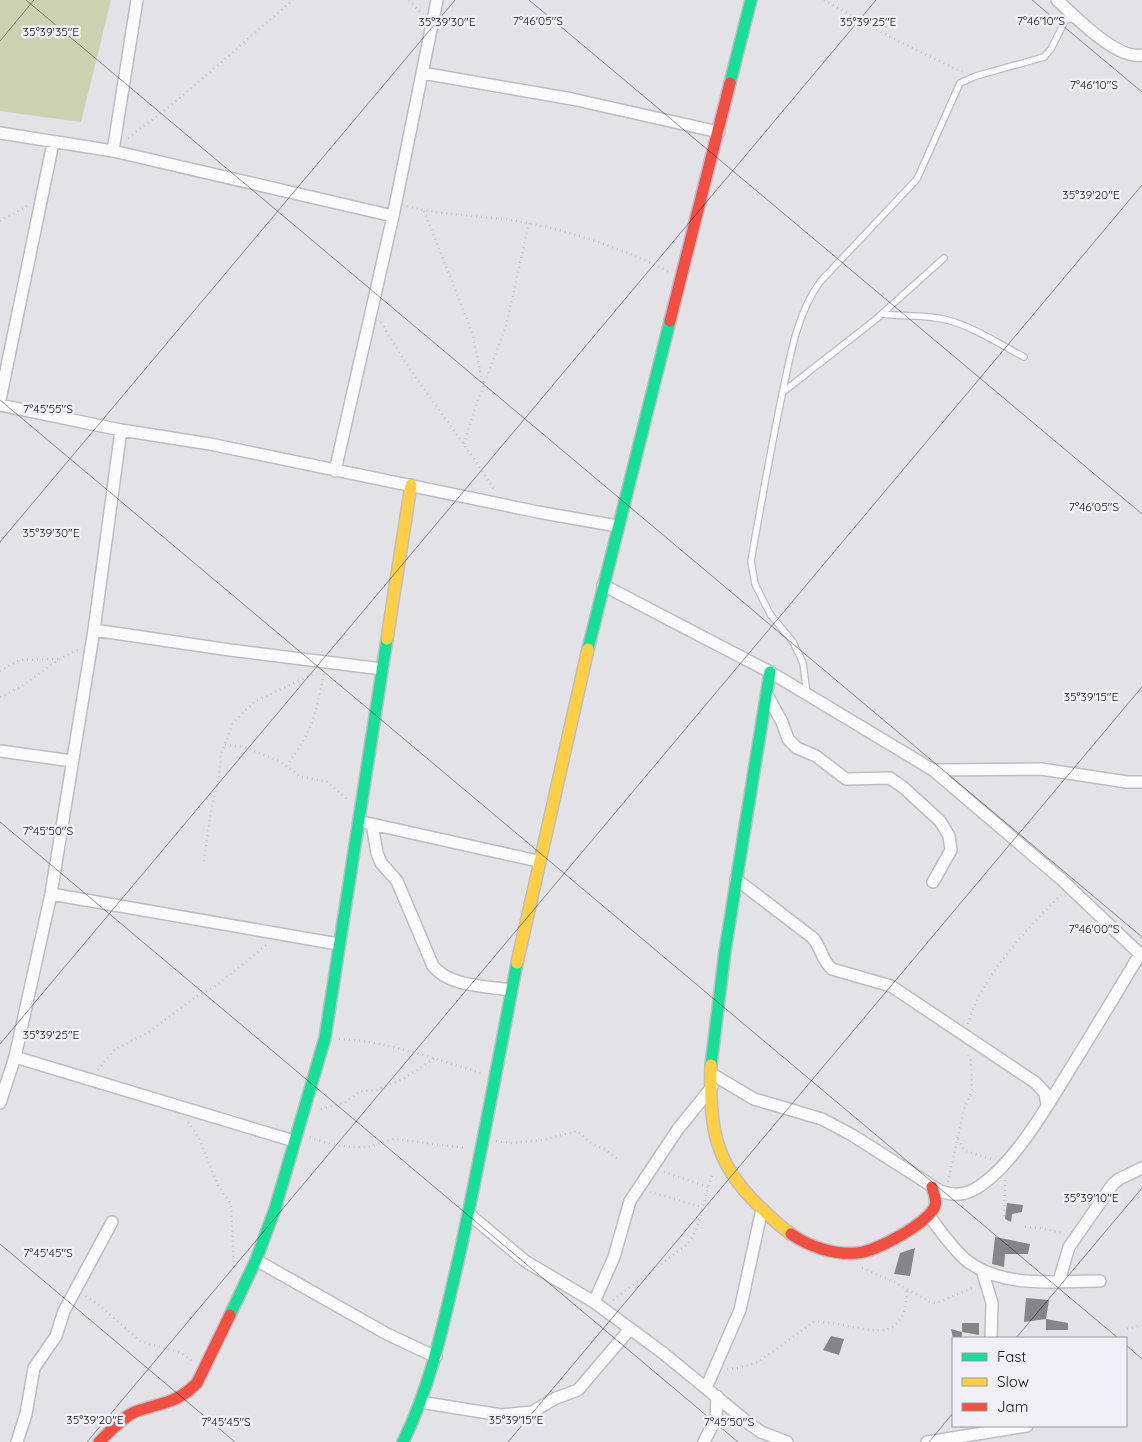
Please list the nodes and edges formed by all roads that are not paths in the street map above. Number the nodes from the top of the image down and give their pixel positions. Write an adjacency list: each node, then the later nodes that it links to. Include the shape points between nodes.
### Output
1 (137, 0): 11 (street)
2 (437, 0): 7 (street)
3 (751, 0): 8 (street)
4 (1057, 0): 5 (street)
5 (1075, 17): 6 (street, via 1120,51 1128,55); 16 (lane, via 1065,21 1051,50 1044,57 976,76 960,84 917,179 810,295 801,317)
6 (1142, 55)
7 (422, 73): 8 (street, via 572,99); 12 (street)
8 (719, 132): 22 (street)
9 (0, 133): 10 (street)
10 (53, 143): 11 (street); 17 (street)
11 (114, 146): 12 (street)
12 (393, 216): 20 (street)
13 (944, 258): 14 (lane)
14 (882, 314): 15 (lane, via 947,320); 16 (lane)
15 (1024, 357)
16 (783, 392): 27 (lane, via 751,560 755,584 770,614 793,642 803,663)
17 (0, 400)
18 (0, 405): 19 (street)
19 (120, 430): 20 (street, via 210,444); 24 (street)
20 (335, 470): 21 (street)
21 (411, 485): 22 (street); 25 (street)
22 (617, 526): 23 (street)
23 (603, 585): 26 (street); 35 (street)
24 (94, 630): 25 (street); 30 (street)
25 (382, 668): 33 (street)
26 (770, 672): 27 (street); 28 (street)
27 (808, 694): 31 (street)
28 (767, 695): 36 (street); 37 (street, via 788,739 797,748 816,756 846,779 894,780 940,821 949,836 951,850)
29 (0, 751): 30 (street)
30 (72, 762): 38 (street)
31 (933, 770): 32 (street, via 1041,769); 40 (street, via 1070,887)
32 (1142, 782)
33 (358, 816): 34 (street); 39 (street)
34 (372, 824): 35 (street); 41 (street, via 381,863 397,881 433,966 454,980)
35 (538, 861): 41 (street)
36 (736, 879): 43 (street); 46 (street, via 813,938 832,969 891,986 1036,1083 1045,1093)
37 (933, 882)
38 (51, 894): 39 (street); 42 (street)
39 (338, 944): 47 (street, via 325,1038)
40 (1141, 955): 46 (street)
41 (511, 990): 51 (street)
42 (15, 1057): 45 (street); 47 (street)
43 (712, 1074): 44 (street); 49 (street, via 754,1099 822,1119)
44 (712, 1088): 50 (street, via 713,1123 724,1163); 58 (street, via 678,1129 630,1201)
45 (0, 1102)
46 (1047, 1106): 49 (street, via 1013,1155 973,1190 951,1195)
47 (295, 1137): 54 (street, via 275,1209)
48 (1142, 1168): 56 (street, via 1117,1180 1066,1254)
49 (936, 1189): 52 (street)
50 (762, 1209): 52 (street, via 803,1241 835,1252 854,1254 868,1252); 62 (street, via 740,1310)
51 (469, 1214): 58 (street, via 525,1261); 61 (street)
52 (929, 1216): 55 (street, via 966,1259)
53 (112, 1222): 66 (street, via 61,1318 56,1336 34,1368)
54 (256, 1260): 61 (street, via 387,1334); 67 (street, via 197,1383 182,1397 160,1407 133,1413)
55 (982, 1270): 56 (street, via 999,1276); 60 (street, via 992,1303)
56 (1060, 1281): 57 (street)
57 (1100, 1281)
58 (598, 1305): 59 (street)
59 (630, 1329): 62 (street); 64 (street, via 578,1390 532,1412 501,1415)
60 (991, 1337)
61 (436, 1357): 64 (street)
62 (706, 1388): 63 (street)
63 (717, 1396): 69 (street, via 716,1418); 70 (street, via 761,1432)
64 (420, 1402): 68 (street)
65 (1021, 1427): 71 (street)
66 (18, 1442)
67 (99, 1442)
68 (403, 1442)
69 (704, 1442)
70 (787, 1442)
71 (928, 1442)

